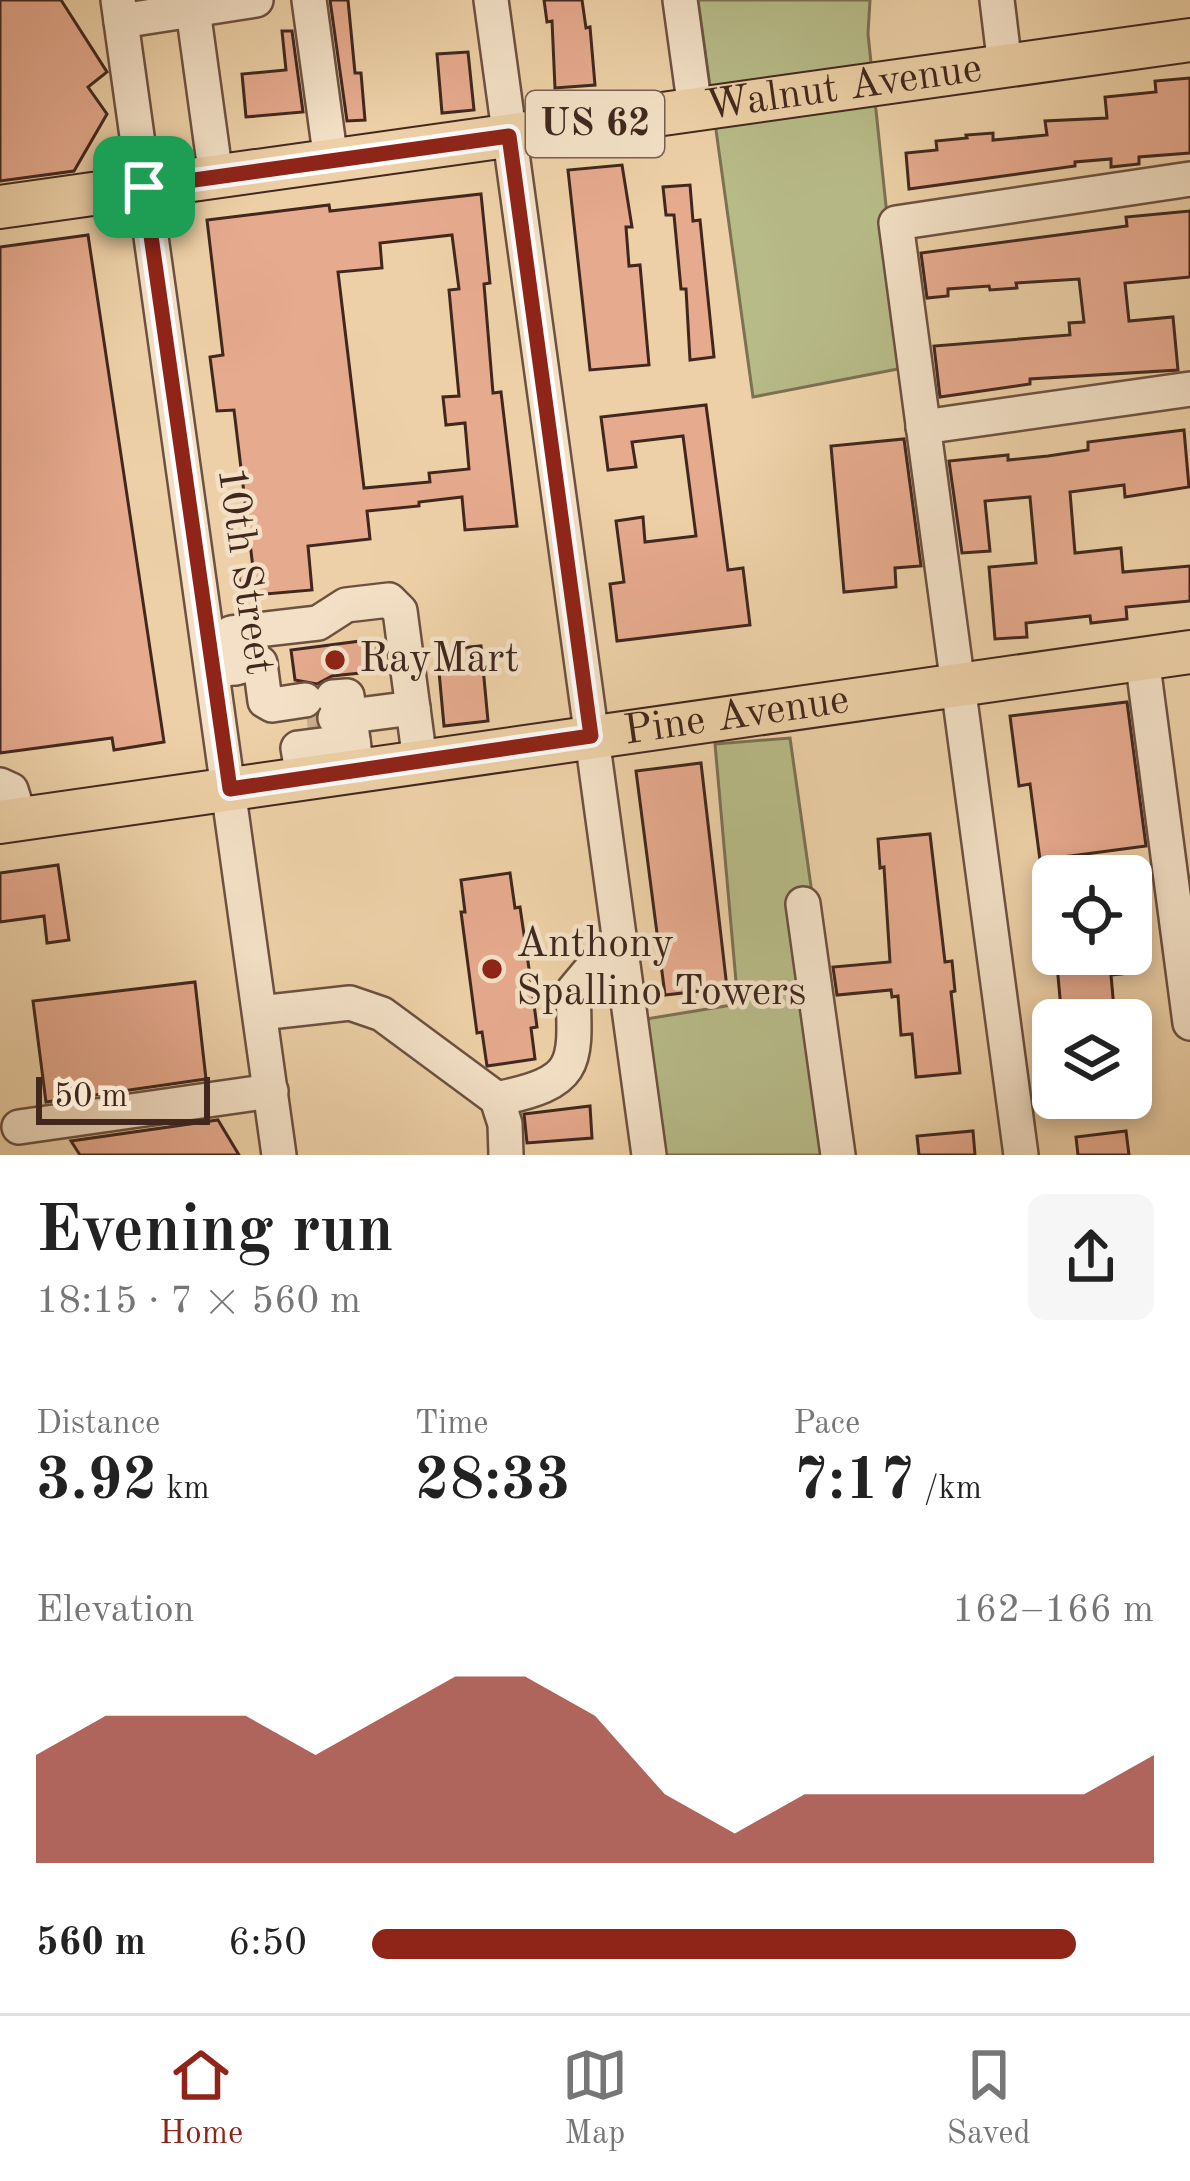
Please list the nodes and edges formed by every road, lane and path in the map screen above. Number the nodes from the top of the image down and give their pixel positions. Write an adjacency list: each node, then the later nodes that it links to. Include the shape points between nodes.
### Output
1 (256, 0): 7 (street)
2 (309, 0): 12 (street)
3 (491, 0): 11 (street)
4 (680, 0): 10 (street)
5 (997, 0): 9 (street)
6 (120, 10): 7 (street); 15 (street, 10th Street)
7 (193, 10): 13 (street)
8 (1190, 40): 9 (main road, Walnut Avenue / US 62)
9 (1005, 66): 10 (main road, Walnut Avenue / US 62)
10 (695, 110): 11 (main road, Walnut Avenue / US 62)
11 (509, 136): 12 (main road, Walnut Avenue / US 62); 25 (street)
12 (331, 161): 13 (main road, Walnut Avenue / US 62)
13 (216, 177): 15 (main road, Walnut Avenue / US 62)
14 (1190, 179): 18 (street, via 896,223)
15 (144, 187): 16 (main road, Walnut Avenue / US 62); 21 (street, 10th Street)
16 (0, 207)
17 (1190, 389): 18 (street)
18 (923, 427): 22 (street)
19 (1190, 652): 20 (main road, Pine Avenue)
20 (1142, 658): 22 (main road, Pine Avenue); 32 (street)
21 (225, 669): 23 (street, via 231,633 318,623 346,605 389,599 400,611); 24 (street, via 260,664 265,700); 27 (street, 10th Street)
22 (957, 684): 25 (main road, Pine Avenue); 40 (street)
23 (413, 708): 24 (street); 26 (street)
24 (320, 729): 26 (main road, Pine Avenue); 27 (main road, Pine Avenue)
25 (591, 736): 26 (main road, Pine Avenue); 30 (street)
26 (420, 761)
27 (230, 789): 28 (main road, Pine Avenue); 31 (street, 10th Street)
28 (6, 808)
29 (802, 904): 39 (street)
30 (623, 968): 34 (street, via 588,974 573,992 576,1054 563,1075); 38 (street)
31 (260, 1013): 33 (street, 10th Street); 34 (street, via 350,1003 382,1014)
32 (1190, 1023)
33 (271, 1091): 35 (street); 36 (street, 10th Street)
34 (497, 1099): 37 (street)
35 (19, 1126)
36 (279, 1155)
37 (506, 1155)
38 (649, 1155)
39 (838, 1155)
40 (1021, 1155)

